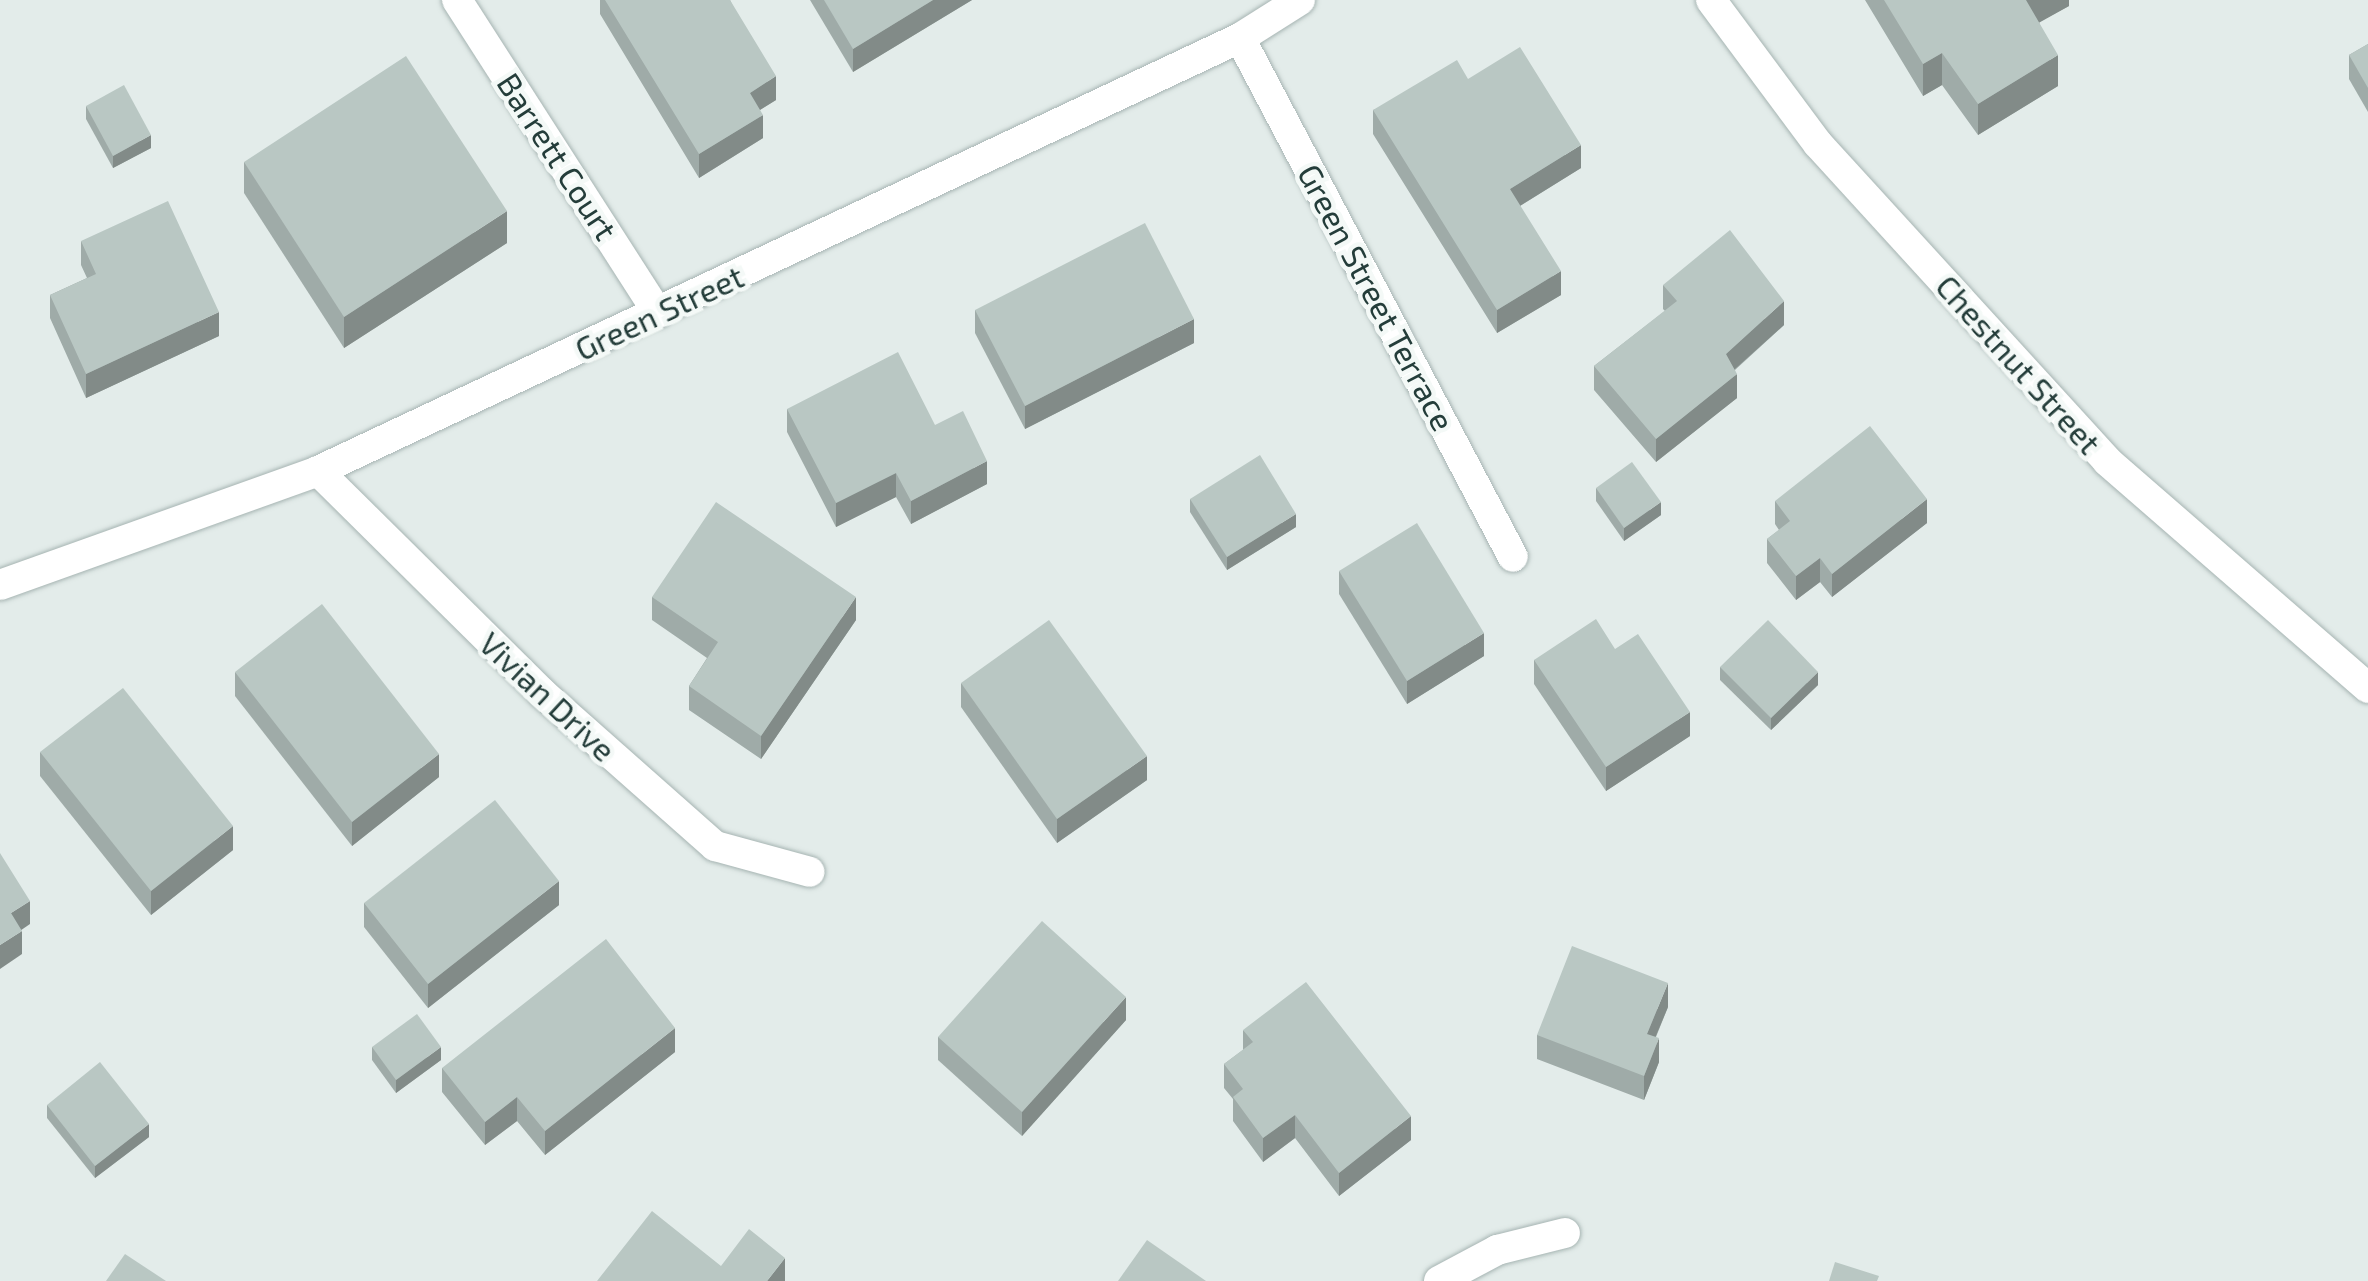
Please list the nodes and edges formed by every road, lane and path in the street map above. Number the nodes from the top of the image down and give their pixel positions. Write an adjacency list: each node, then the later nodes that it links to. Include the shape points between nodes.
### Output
1 (457, 0): 5 (street, Barrett Court)
2 (1300, 0): 4 (street, Green Street)
3 (1711, 0): 9 (street, Chestnut Street, via 1818,144 2107,461)
4 (1240, 38): 5 (street, Green Street); 7 (street, Green Street Terrace)
5 (658, 313): 6 (street, Green Street)
6 (318, 471): 8 (street, Green Street); 10 (street, Vivian Drive, via 542,693 715,846)
7 (1513, 557)
8 (0, 585)
9 (2368, 688)
10 (810, 872)
11 (1565, 1233): 12 (street, via 1497,1250)
12 (1439, 1281)

